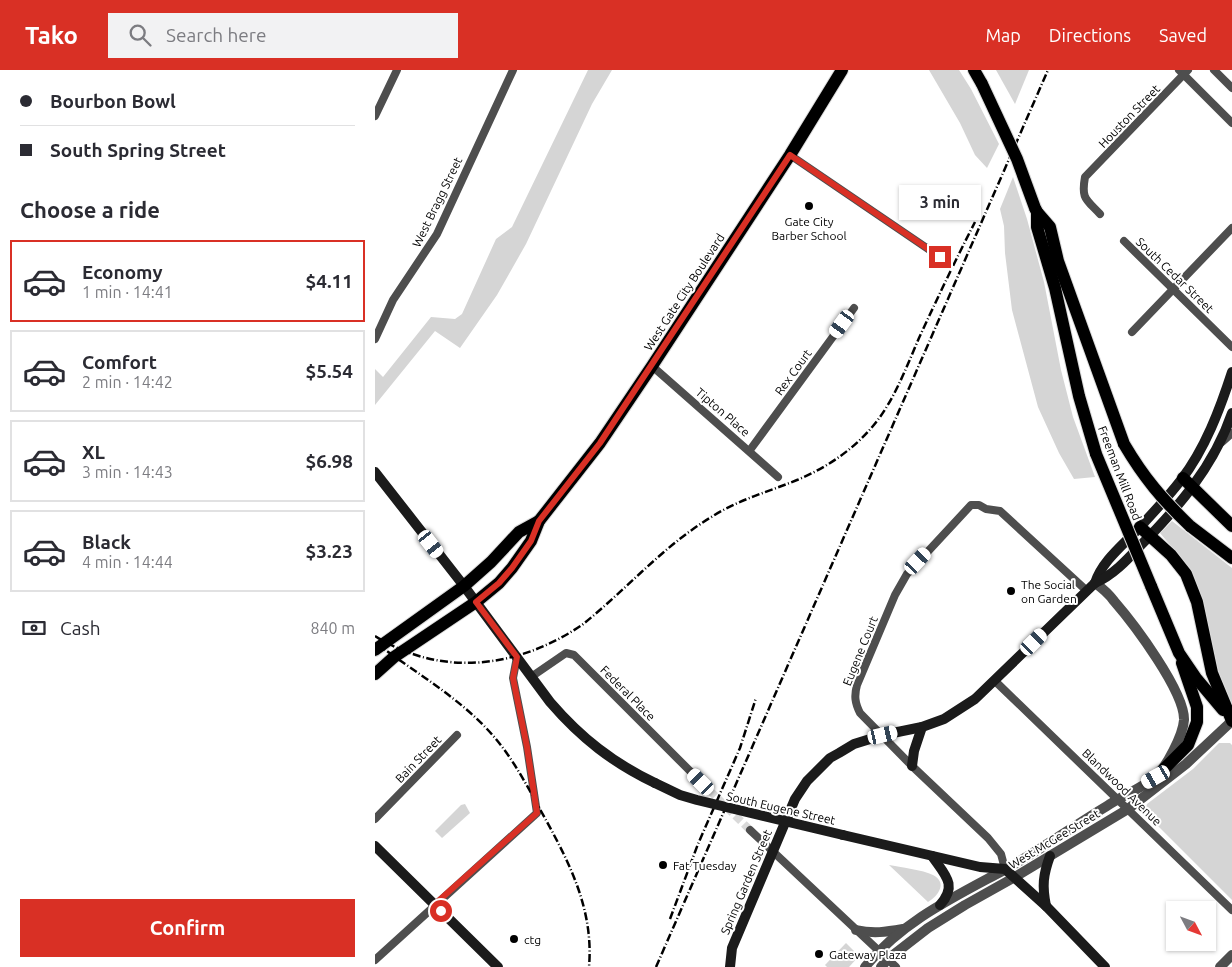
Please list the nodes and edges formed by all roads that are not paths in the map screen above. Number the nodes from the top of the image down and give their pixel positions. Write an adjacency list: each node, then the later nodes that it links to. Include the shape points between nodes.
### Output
1 (397, 70): 8 (street)
2 (513, 70): 19 (street, West Bragg Street, via 437,234 393,300)
3 (842, 70): 10 (main road, West Gate City Boulevard)
4 (974, 70): 11 (main road, Freeman Mill Road, bridge, via 1017,159)
5 (1214, 70): 7 (street)
6 (1184, 72): 9 (street); 12 (street, Houston Street, via 1085,178 1082,192)
7 (1232, 88)
8 (375, 116)
9 (1232, 123)
10 (790, 155): 15 (street); 21 (main road, West Gate City Boulevard)
11 (1036, 210): 35 (main road, Freeman Mill Road, bridge, via 1050,227 1057,261 1124,444 1150,485 1190,526); 41 (main road, Freeman Mill Road, bridge, via 1037,227 1096,454)
12 (1100, 214)
13 (1232, 228): 16 (street)
14 (1123, 241): 16 (street, South Cedar Street)
15 (940, 257)
16 (1174, 289): 18 (street); 20 (street, South Cedar Street)
17 (854, 308): 26 (street, Rex Court)
18 (1132, 332)
19 (375, 340)
20 (1232, 347)
21 (652, 366): 26 (street, Tipton Place); 31 (main road, West Gate City Boulevard, via 600,443)
22 (1232, 372): 29 (main road, Spring Garden Street, via 1211,428)
23 (1232, 413): 25 (main road, Spring Garden Street)
24 (1232, 433): 25 (street)
25 (1219, 445): 30 (main road, Spring Garden Street)
26 (750, 450): 28 (street, Tipton Place)
27 (375, 472): 37 (main road, South Eugene Street)
28 (778, 477)
29 (1183, 478): 30 (main road); 33 (main road, Spring Garden Street)
30 (1193, 487): 32 (main road); 34 (main road, Spring Garden Street)
31 (539, 521): 37 (main road, West Gate City Boulevard, via 519,532); 39 (main road, West Gate City Boulevard, via 531,541 512,568)
32 (1232, 526)
33 (1140, 527): 34 (main road); 36 (main road, Spring Garden Street, via 1099,571)
34 (1150, 536): 36 (main road, Spring Garden Street, via 1108,577); 46 (main road, via 1186,574 1197,602 1212,673)
35 (1232, 558)
36 (1095, 582): 38 (main road, Spring Garden Street); 51 (street, via 1113,599 1143,639 1182,704 1184,720 1181,734)
37 (464, 586): 39 (main road, South Eugene Street); 40 (main road, West Gate City Boulevard)
38 (1087, 591): 45 (main road, Spring Garden Street); 48 (street, Eugene Court, via 1000,511 974,504 967,507 907,574 857,685 856,704)
39 (476, 602): 42 (main road, South Eugene Street); 43 (main road, West Gate City Boulevard, via 394,657)
40 (375, 650)
41 (1179, 654): 46 (main road, Freeman Mill Road); 51 (main road, via 1197,706 1197,722 1188,746)
42 (517, 657): 44 (main road, South Eugene Street); 63 (street, via 513,678 537,813)
43 (375, 674)
44 (531, 677): 52 (street, Federal Place, via 566,653 574,655); 59 (main road, South Eugene Street, bridge, via 580,734 620,765 680,795)
45 (995, 681): 47 (main road, Spring Garden Street, via 960,709); 53 (street, Blandwood Avenue)
46 (1232, 721): 54 (street, West McGee Street, via 1186,764)
47 (922, 727): 48 (main road, Spring Garden Street); 50 (main road)
48 (883, 735): 50 (street, Eugene Court); 58 (main road, Spring Garden Street, via 854,744 830,758 813,774 795,799)
49 (457, 736): 55 (street, Bain Street)
50 (911, 766): 61 (street, Eugene Court, via 997,848)
51 (1156, 777): 53 (street, West McGee Street)
52 (701, 782)
53 (1118, 799): 54 (street, Blandwood Avenue); 61 (street, West McGee Street)
54 (1128, 808): 60 (street, West McGee Street); 66 (street, Blandwood Avenue)
55 (375, 820)
56 (750, 830): 58 (street)
57 (375, 846): 63 (main road)
58 (773, 851): 68 (street); 73 (main road, Spring Garden Street, via 732,948)
59 (932, 856): 61 (main road, South Eugene Street); 64 (main road, via 949,884 949,892)
60 (1049, 856): 62 (street, West McGee Street); 65 (main road, via 1044,871)
61 (1005, 869): 62 (main road); 64 (street, West McGee Street)
62 (1015, 877): 65 (main road); 72 (street, West McGee Street, via 928,928)
63 (435, 904): 71 (street); 74 (main road)
64 (940, 905): 67 (street, West McGee Street)
65 (1046, 906): 77 (main road)
66 (1232, 910)
67 (906, 928): 68 (street, via 868,933); 69 (street, West McGee Street)
68 (856, 930): 69 (street)
69 (879, 951): 72 (street); 75 (street, West McGee Street)
70 (1232, 955): 78 (street)
71 (375, 960)
72 (884, 963): 76 (street)
73 (729, 965)
74 (498, 967)
75 (865, 967)
76 (896, 967)
77 (1105, 967)
78 (1221, 967)

